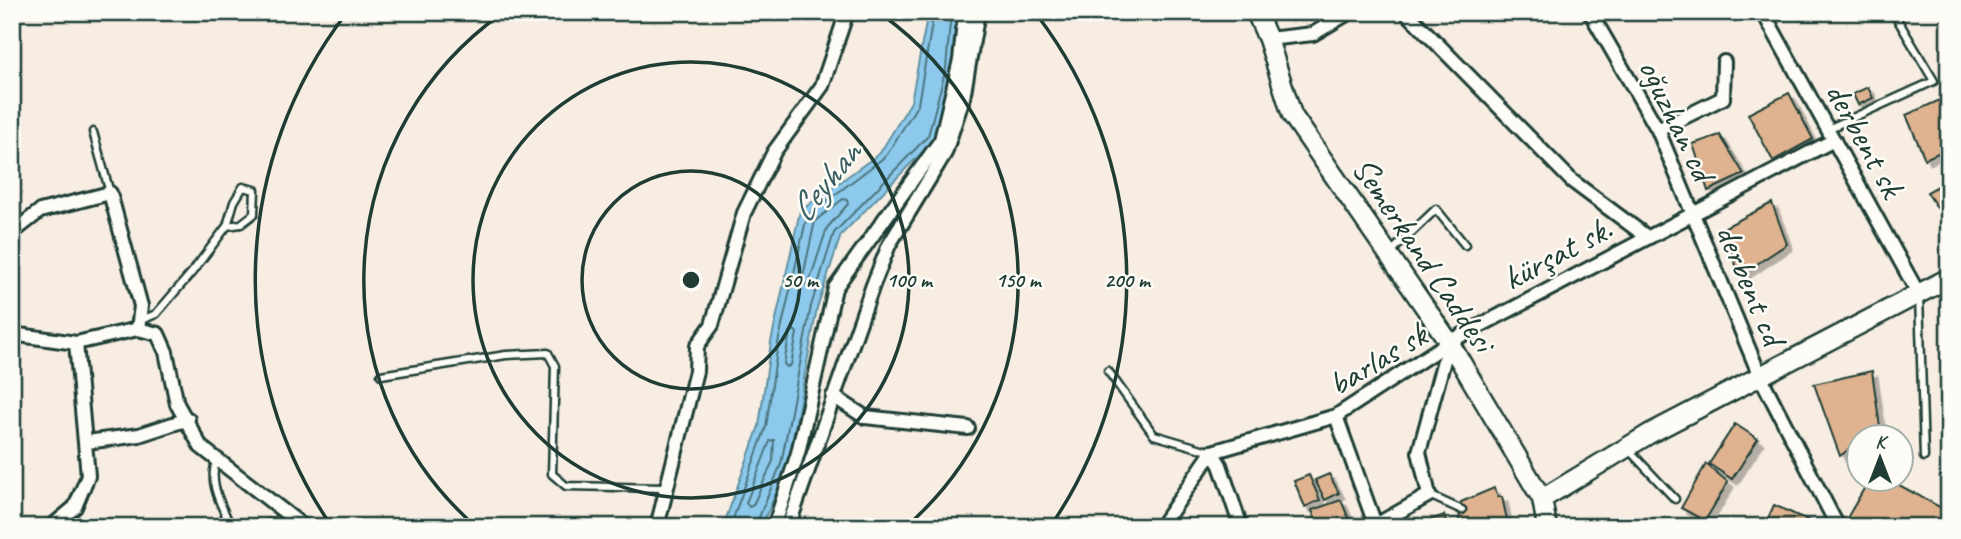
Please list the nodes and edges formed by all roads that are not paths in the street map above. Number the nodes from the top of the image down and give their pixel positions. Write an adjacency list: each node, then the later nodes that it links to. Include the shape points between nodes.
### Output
1 (847, 12): 40 (street, via 822,86 774,152 744,213 712,325 697,346 696,371)
2 (965, 12): 51 (street, via 960,60 941,140 835,288 798,453)
3 (978, 12): 31 (street, via 963,97 945,153 889,245)
4 (1256, 12): 10 (street, Semerkand Caddesi)
5 (1350, 12): 10 (street, via 1313,34)
6 (1406, 12): 19 (street, via 1572,181)
7 (1590, 12): 12 (street, oğuzhan cd)
8 (1763, 12): 14 (street, derbent sk)
9 (1894, 12): 14 (lane, via 1934,81)
10 (1268, 39): 21 (street, Semerkand Caddesi, via 1292,115)
11 (1724, 62): 12 (street, via 1723,98)
12 (1658, 130): 16 (street, oğuzhan cd)
13 (93, 132): 15 (lane)
14 (1831, 135): 16 (street, kürşat sk.); 23 (street, derbent sk)
15 (110, 193): 18 (street, via 40,211); 24 (street, via 141,306)
16 (1691, 214): 19 (street, kürşat sk.); 30 (street, derbent cd)
17 (227, 226): 17 (lane, via 243,187 255,190 254,214 241,224); 24 (lane, via 156,314)
18 (12, 233)
19 (1647, 237): 26 (street, kürşat sk.)
20 (1465, 245): 21 (lane, via 1436,209)
21 (1388, 254): 26 (street, Semerkand Caddesi)
22 (1949, 278): 23 (street)
23 (1919, 293): 30 (street); 38 (lane)
24 (139, 325): 27 (street); 33 (street, via 158,334 177,404)
25 (12, 334): 27 (street)
26 (1449, 342): 32 (street, barlas sk); 41 (street, barlas sk, via 1419,452); 42 (street, Semerkand Caddesi)
27 (76, 343): 35 (street)
28 (1108, 371): 37 (lane, via 1154,435)
29 (381, 376): 40 (lane, via 506,355 548,353 555,366 552,474 566,486)
30 (1760, 376): 36 (street); 55 (street, derbent cd)
31 (833, 396): 34 (street, via 865,417); 52 (street)
32 (1336, 416): 37 (street, barlas sk); 47 (street)
33 (188, 419): 35 (street, via 139,435); 39 (street, via 201,447)
34 (968, 428)
35 (87, 442): 48 (street, via 88,476 80,496 75,507)
36 (1626, 447): 42 (street); 43 (lane)
37 (1212, 452): 46 (street); 53 (street)
38 (1924, 457)
39 (218, 459): 45 (lane, via 213,468 216,492); 49 (street)
40 (665, 488): 50 (street)
41 (1429, 495): 44 (lane); 47 (street)
42 (1542, 499): 54 (street, Semerkand Caddesi)
43 (1675, 499)
44 (1462, 510)
45 (227, 518)
46 (1162, 525)
47 (1376, 526)
48 (51, 527)
49 (303, 527)
50 (657, 527)
51 (774, 527)
52 (788, 527)
53 (1241, 527)
54 (1547, 527)
55 (1838, 527)

